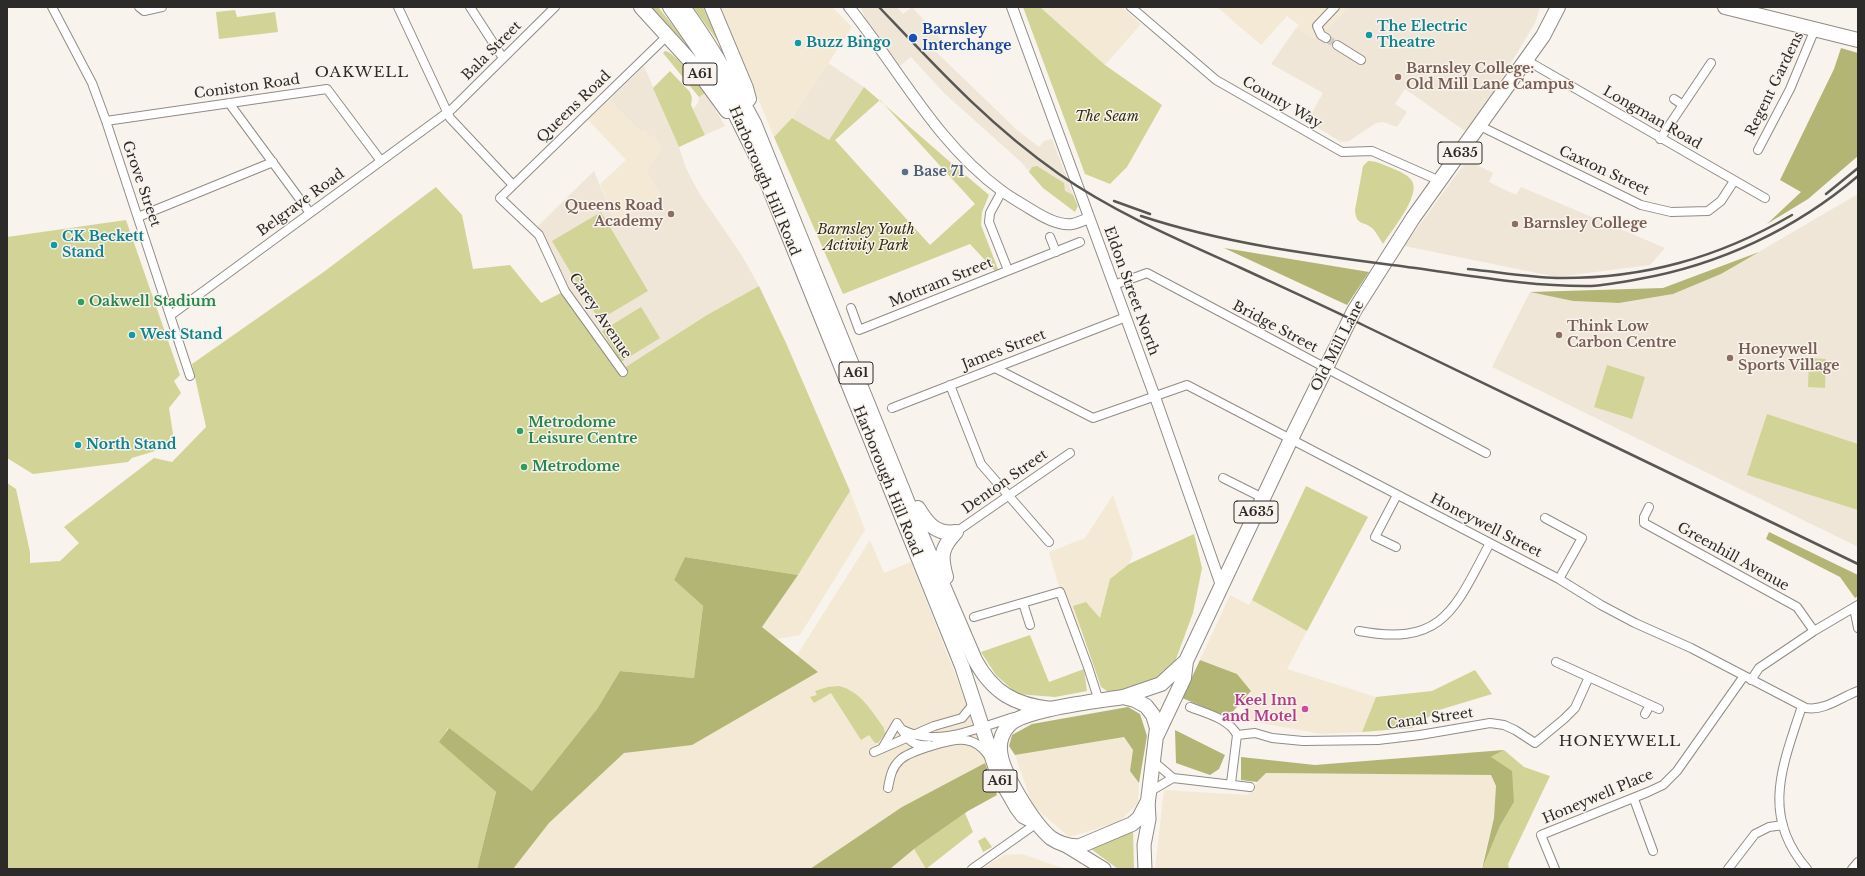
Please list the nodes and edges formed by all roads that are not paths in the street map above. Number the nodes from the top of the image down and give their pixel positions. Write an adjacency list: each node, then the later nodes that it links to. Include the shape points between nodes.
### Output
1 (52, 7): 31 (street, Grove Street, via 92,83)
2 (139, 7): 3 (street, via 144,12)
3 (162, 7)
4 (398, 7): 30 (street)
5 (470, 7): 23 (street)
6 (555, 7): 23 (street, Bala Street)
7 (641, 7): 19 (highway, A61)
8 (670, 7): 35 (highway, Harborough Hill Road / A61, via 713,69)
9 (683, 7): 32 (highway, Harborough Hill Road / A61, via 729,75)
10 (712, 7): 32 (highway, A61, via 746,88)
11 (849, 7): 42 (street, via 944,135 973,166)
12 (1012, 7): 47 (street, Eldon Street North)
13 (1131, 7): 39 (street, County Way, via 1216,80 1342,152 1372,152)
14 (1335, 7): 20 (street, via 1317,26 1320,35)
15 (1549, 7): 24 (highway, Old Mill Lane / A635, via 1544,24)
16 (1558, 7): 24 (highway, Old Mill Lane / A635, via 1543,36)
17 (1725, 7): 18 (highway)
18 (1815, 29): 21 (highway); 36 (street, Regent Gardens, via 1790,89)
19 (667, 36): 35 (highway, A61, via 701,74); 41 (street, Queens Road)
20 (1326, 38)
21 (1858, 40)
22 (1337, 45): 25 (street)
23 (503, 58): 30 (street, Bala Street)
24 (1527, 58): 33 (highway, Old Mill Lane / A635); 34 (street, Longman Road)
25 (1361, 60)
26 (1711, 63): 29 (street)
27 (1674, 99): 29 (street)
28 (229, 103): 31 (street, Coniston Road); 37 (street, Coniston Road, via 327,89); 38 (street)
29 (1683, 104): 34 (street)
30 (446, 112): 37 (street, Belgrave Road); 41 (street)
31 (106, 121): 46 (street, Grove Street)
32 (754, 123): 66 (highway, Harborough Hill Road / A61)
33 (1480, 126): 39 (highway, Old Mill Lane / A635); 40 (street, Caxton Street, via 1641,205 1671,212 1708,211 1721,201)
34 (1660, 139): 40 (street, Longman Road)
35 (752, 147): 94 (highway, Harborough Hill Road / A61)
36 (1758, 150)
37 (381, 161): 45 (street, Belgrave Road)
38 (273, 162): 45 (street); 46 (street)
39 (1440, 181): 57 (highway, Old Mill Lane / A635, via 1377,273)
40 (1734, 181): 44 (street, Longman Road)
41 (513, 185): 43 (street, Queens Road)
42 (1002, 191): 47 (street, via 1054,221 1073,224); 51 (street, via 990,213 989,222)
43 (500, 198): 58 (street, Carey Avenue, via 538,235 565,290)
44 (1765, 198)
45 (310, 213): 54 (street, Belgrave Road)
46 (138, 217): 54 (street, Grove Street)
47 (1089, 218): 52 (street, Eldon Street North)
48 (1050, 237): 50 (street)
49 (1080, 242): 50 (street, Mottram Street)
50 (1056, 252): 51 (street, Mottram Street)
51 (1008, 270): 53 (street, Mottram Street, via 859,330)
52 (1114, 285): 55 (street, Eldon Street North); 57 (street, Bridge Street, via 1147,273)
53 (850, 308)
54 (171, 315): 59 (street, Grove Street)
55 (1126, 317): 56 (street, James Street); 61 (street, Eldon Street North)
56 (996, 368): 60 (street, James Street); 61 (street, Honeywell Street, via 1093,418)
57 (1326, 368): 63 (highway, Old Mill Lane / A635); 65 (street, Bridge Street)
58 (623, 372)
59 (190, 376)
60 (950, 386): 62 (street, James Street); 68 (street, via 981,464)
61 (1155, 397): 63 (street, Honeywell Street, via 1187,385); 78 (street, Eldon Street North)
62 (892, 408)
63 (1291, 439): 69 (street, Honeywell Street); 70 (highway, Old Mill Lane / A635)
64 (1070, 453): 68 (street, Denton Street)
65 (1486, 453)
66 (895, 467): 73 (highway, via 926,522 942,533); 81 (highway, Harborough Hill Road / A61)
67 (1223, 478): 70 (street)
68 (1008, 495): 73 (street, Denton Street); 74 (street)
69 (1397, 495): 75 (street, Honeywell Street); 76 (street, via 1376,537)
70 (1263, 498): 78 (highway, Old Mill Lane / A635)
71 (1649, 507): 86 (street, Greenhill Avenue, via 1644,516 1644,523 1797,607)
72 (1545, 518): 77 (street, via 1582,538)
73 (956, 532): 81 (highway, via 946,542 942,551)
74 (1049, 542)
75 (1490, 543): 77 (street, Honeywell Street); 85 (street, via 1463,592 1440,622 1427,629 1409,633 1380,634)
76 (1396, 547)
77 (1559, 579): 90 (street, Honeywell Street, via 1635,623 1691,648)
78 (1221, 585): 87 (highway, Old Mill Lane / A635)
79 (1022, 603): 82 (street); 83 (street); 93 (street, via 1060,592)
80 (1856, 606): 84 (street); 86 (street, Honeywell Place)
81 (954, 610): 98 (highway, Harborough Hill Road / A61, via 975,660 994,687 1012,700 1033,707)
82 (974, 617)
83 (1030, 625)
84 (1858, 628)
85 (1359, 631)
86 (1814, 631): 90 (street, Honeywell Place)
87 (1186, 661): 92 (highway, Old Mill Lane / A635, via 1161,684); 105 (highway, Old Mill Lane / A635, via 1184,678)
88 (1556, 662): 89 (street)
89 (1590, 677): 95 (street); 104 (street, Canal Street, via 1575,708 1535,743 1504,725 1490,723 1378,740 1304,741 1255,734)
90 (1748, 678): 96 (street, Honeywell Street); 116 (street, Honeywell Place, via 1663,785)
91 (1858, 692): 96 (street, via 1822,707)
92 (1123, 697): 93 (highway, Old Mill Lane); 105 (highway, via 1141,702 1150,710 1156,721)
93 (1099, 701): 98 (highway, Old Mill Lane)
94 (975, 702): 102 (highway, Harborough Hill Road / A61); 103 (street, via 962,718)
95 (1650, 705): 99 (street); 101 (street)
96 (1802, 706): 118 (street, via 1786,755 1780,784 1779,806)
97 (1190, 707): 104 (street, via 1230,724)
98 (1051, 709): 100 (highway, Old Mill Lane)
99 (1659, 709)
100 (1034, 712): 102 (street); 117 (highway, Old Mill Lane, via 1016,719 1009,725 1001,739 1000,755 1016,791)
101 (1646, 714)
102 (982, 726): 103 (street, via 936,738); 110 (highway, Harborough Hill Road / A61)
103 (907, 735): 106 (street, via 916,744); 107 (street); 107 (street, via 897,723)
104 (1237, 735): 112 (street)
105 (1156, 737): 109 (highway)
106 (938, 745): 110 (street, via 960,740 969,741 982,748); 114 (street, via 913,752 901,759 891,774)
107 (883, 747): 108 (street)
108 (874, 752)
109 (1153, 761): 111 (street); 115 (highway)
110 (994, 764): 117 (highway, Harborough Hill Road / A61, via 1003,786 1017,808)
111 (1173, 778): 112 (street); 115 (street)
112 (1232, 783): 113 (street)
113 (1250, 787)
114 (888, 788)
115 (1148, 796): 119 (highway, via 1139,818 1132,824 1087,844 1073,847); 124 (main road)
116 (1634, 799): 120 (street); 125 (street, Honeywell Place, via 1541,835)
117 (1037, 824): 119 (highway, via 1052,838); 122 (street)
118 (1783, 825): 126 (street, via 1769,827 1756,834); 127 (street, via 1796,857)
119 (1065, 845): 123 (main road)
120 (1653, 851)
121 (1858, 862): 128 (street)
122 (972, 869)
123 (1104, 869)
124 (1145, 869)
125 (1555, 869)
126 (1728, 869)
127 (1807, 869)
128 (1852, 869)

